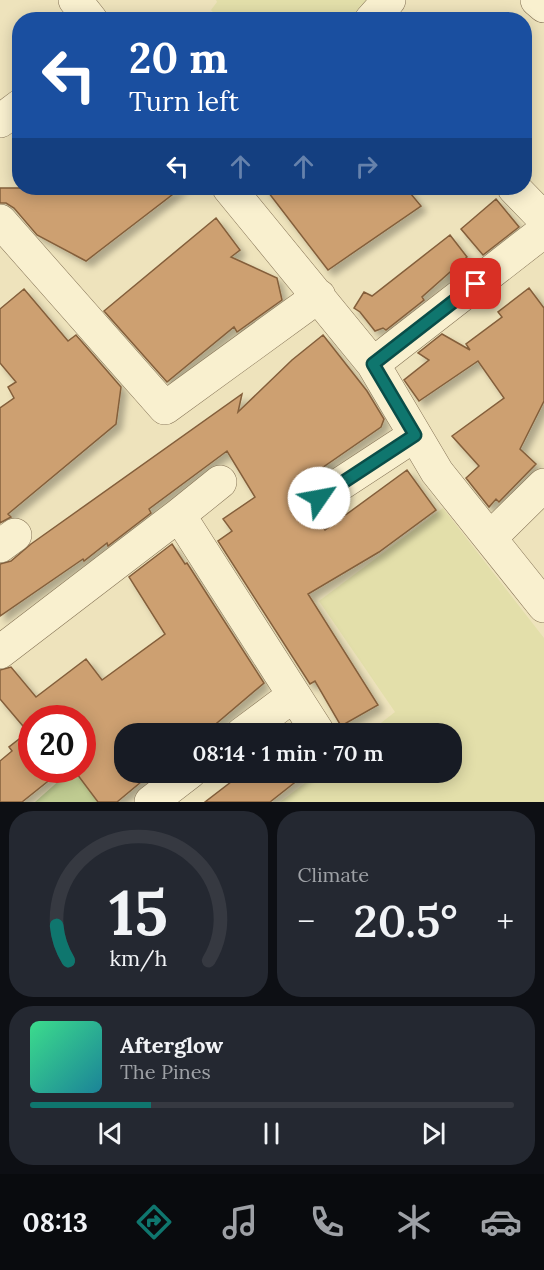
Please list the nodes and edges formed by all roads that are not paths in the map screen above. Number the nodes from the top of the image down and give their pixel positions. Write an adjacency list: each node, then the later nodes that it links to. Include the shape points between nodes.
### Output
1 (389, 0): 4 (street)
2 (537, 0): 3 (street)
3 (544, 6)
4 (378, 12)
5 (235, 195): 10 (street)
6 (521, 195): 7 (street)
7 (544, 219)
8 (0, 221): 10 (street, via 165,408)
9 (544, 231): 11 (street)
10 (319, 296): 11 (street)
11 (373, 364): 12 (street)
12 (415, 435): 15 (street); 17 (street, via 437,472)
13 (220, 482): 16 (street)
14 (544, 485): 17 (street)
15 (319, 498)
16 (179, 515): 19 (street); 20 (street)
17 (490, 538): 18 (street)
18 (544, 606)
19 (0, 652)
20 (294, 695): 21 (street); 22 (street)
21 (257, 723)
22 (312, 723)
23 (176, 783): 24 (street)
24 (151, 802)

